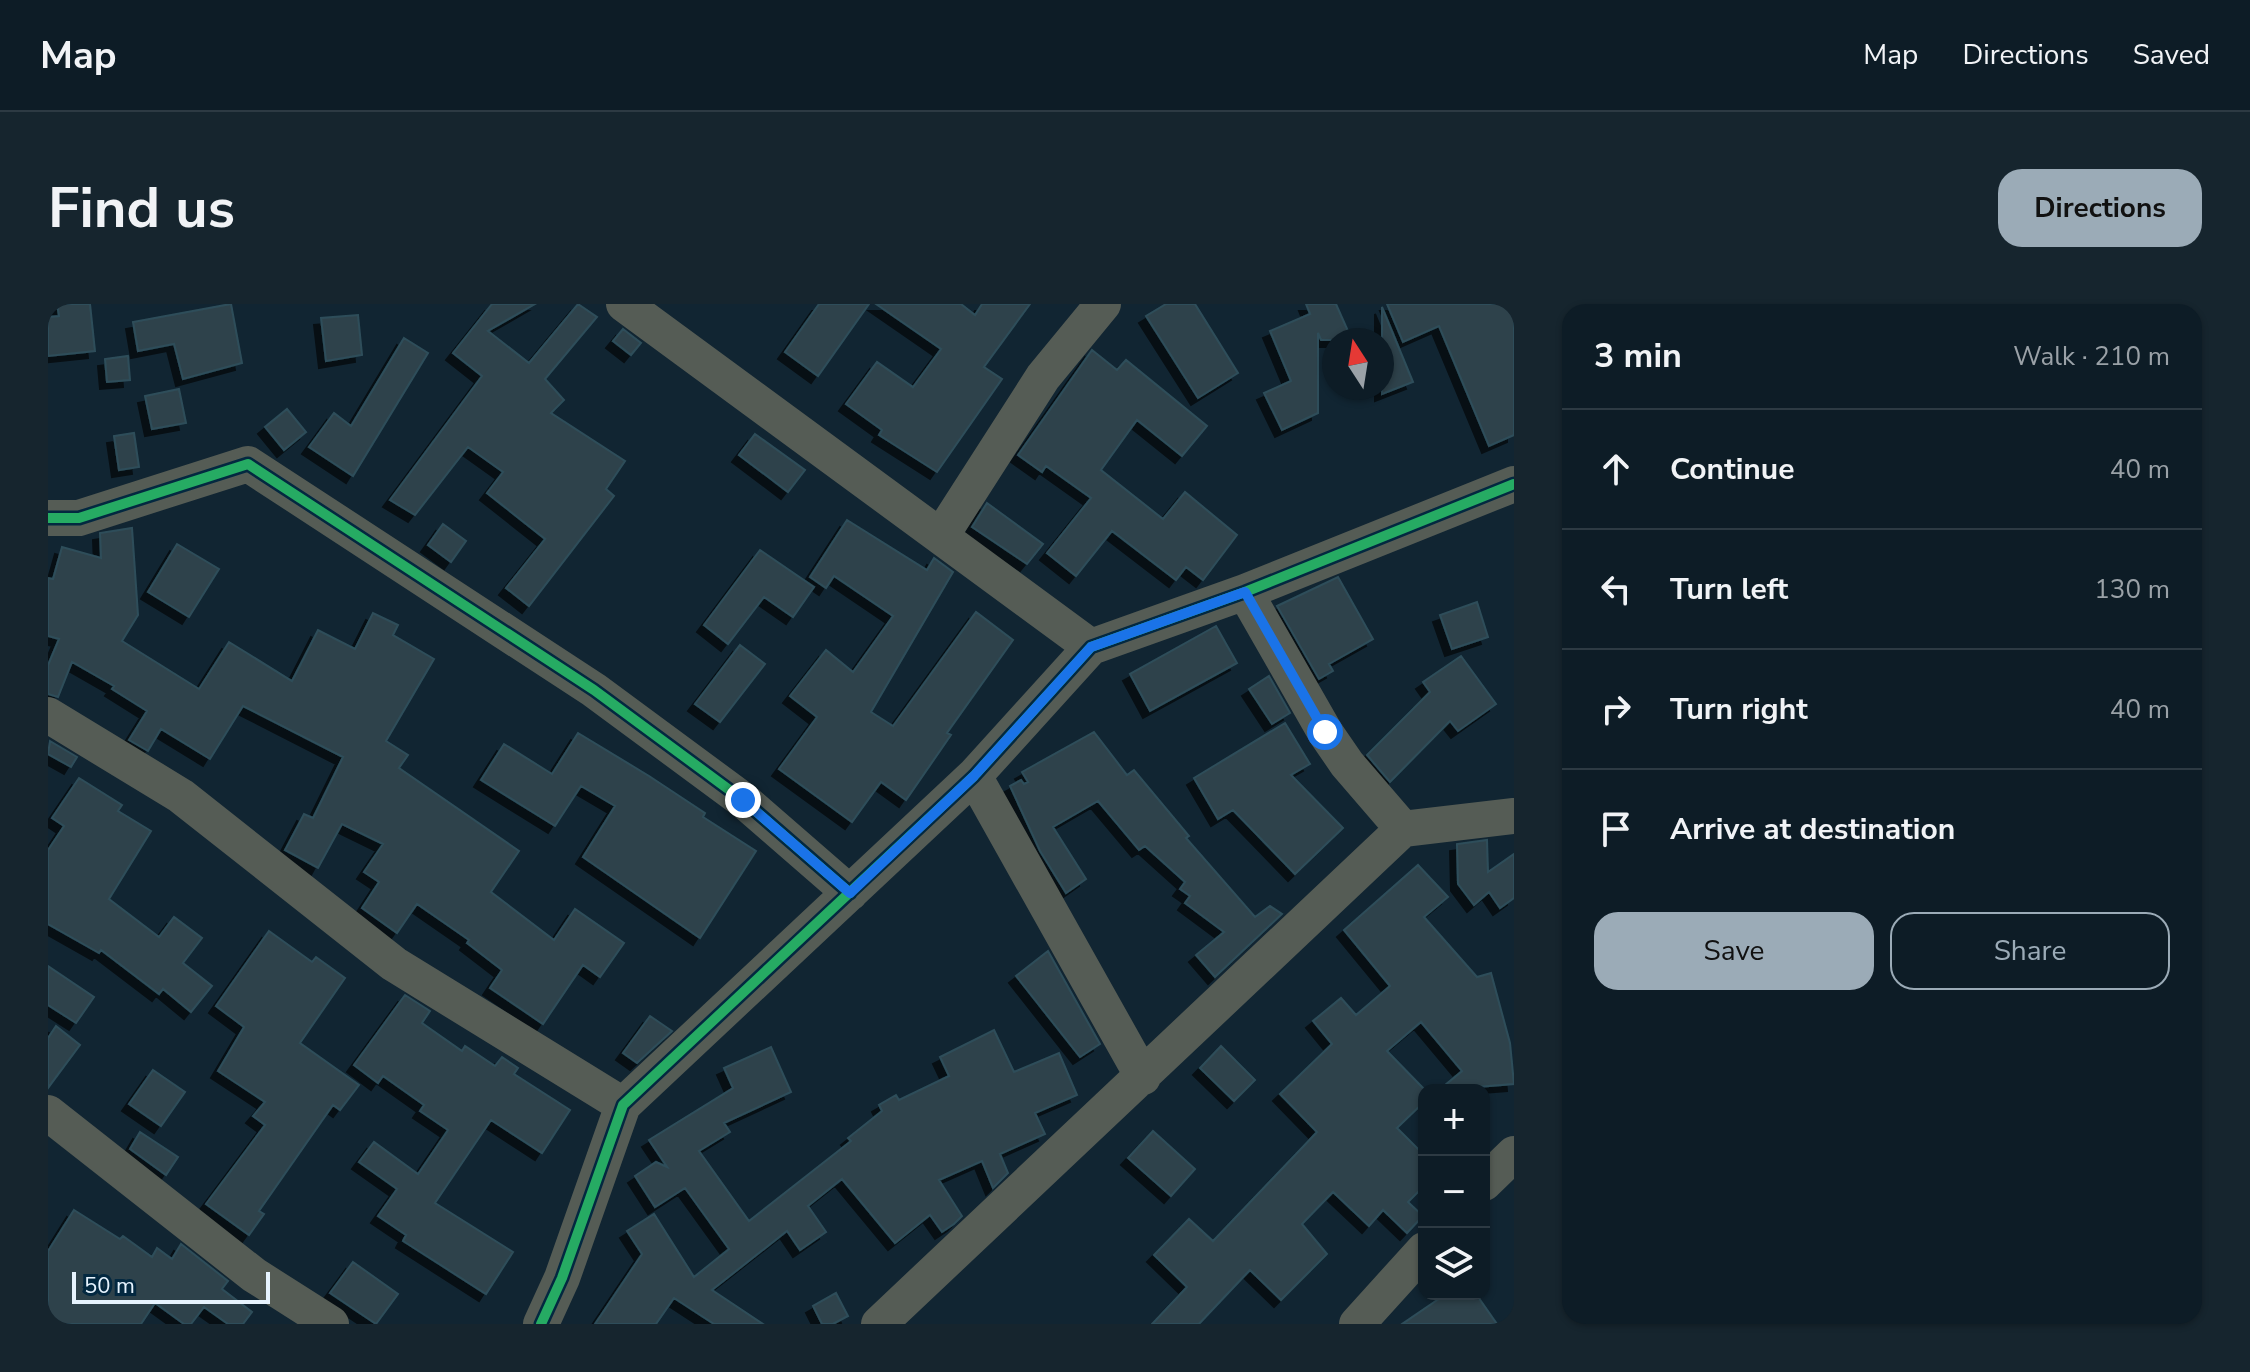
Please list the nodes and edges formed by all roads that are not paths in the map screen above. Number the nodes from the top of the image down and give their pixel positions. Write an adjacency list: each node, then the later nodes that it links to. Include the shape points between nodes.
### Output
1 (624, 304): 5 (street)
2 (1103, 304): 5 (street, via 1043,377)
3 (1514, 484): 6 (street)
4 (48, 518): 12 (street, via 79,518 248,464 594,690 743,800)
5 (941, 536): 7 (street)
6 (1245, 592): 7 (street); 11 (street, via 1325,732)
7 (1091, 647): 9 (street)
8 (48, 715): 14 (street, via 181,796 394,964)
9 (974, 776): 12 (street); 13 (street)
10 (1514, 816): 11 (street)
11 (1403, 829): 13 (street)
12 (850, 893): 14 (street)
13 (1143, 1077): 21 (street)
14 (623, 1105): 20 (street)
15 (48, 1113): 19 (street, via 254,1275)
16 (1514, 1154): 17 (street)
17 (1490, 1177)
18 (1418, 1257): 22 (street)
19 (331, 1324)
20 (541, 1324)
21 (879, 1324)
22 (1357, 1324)

